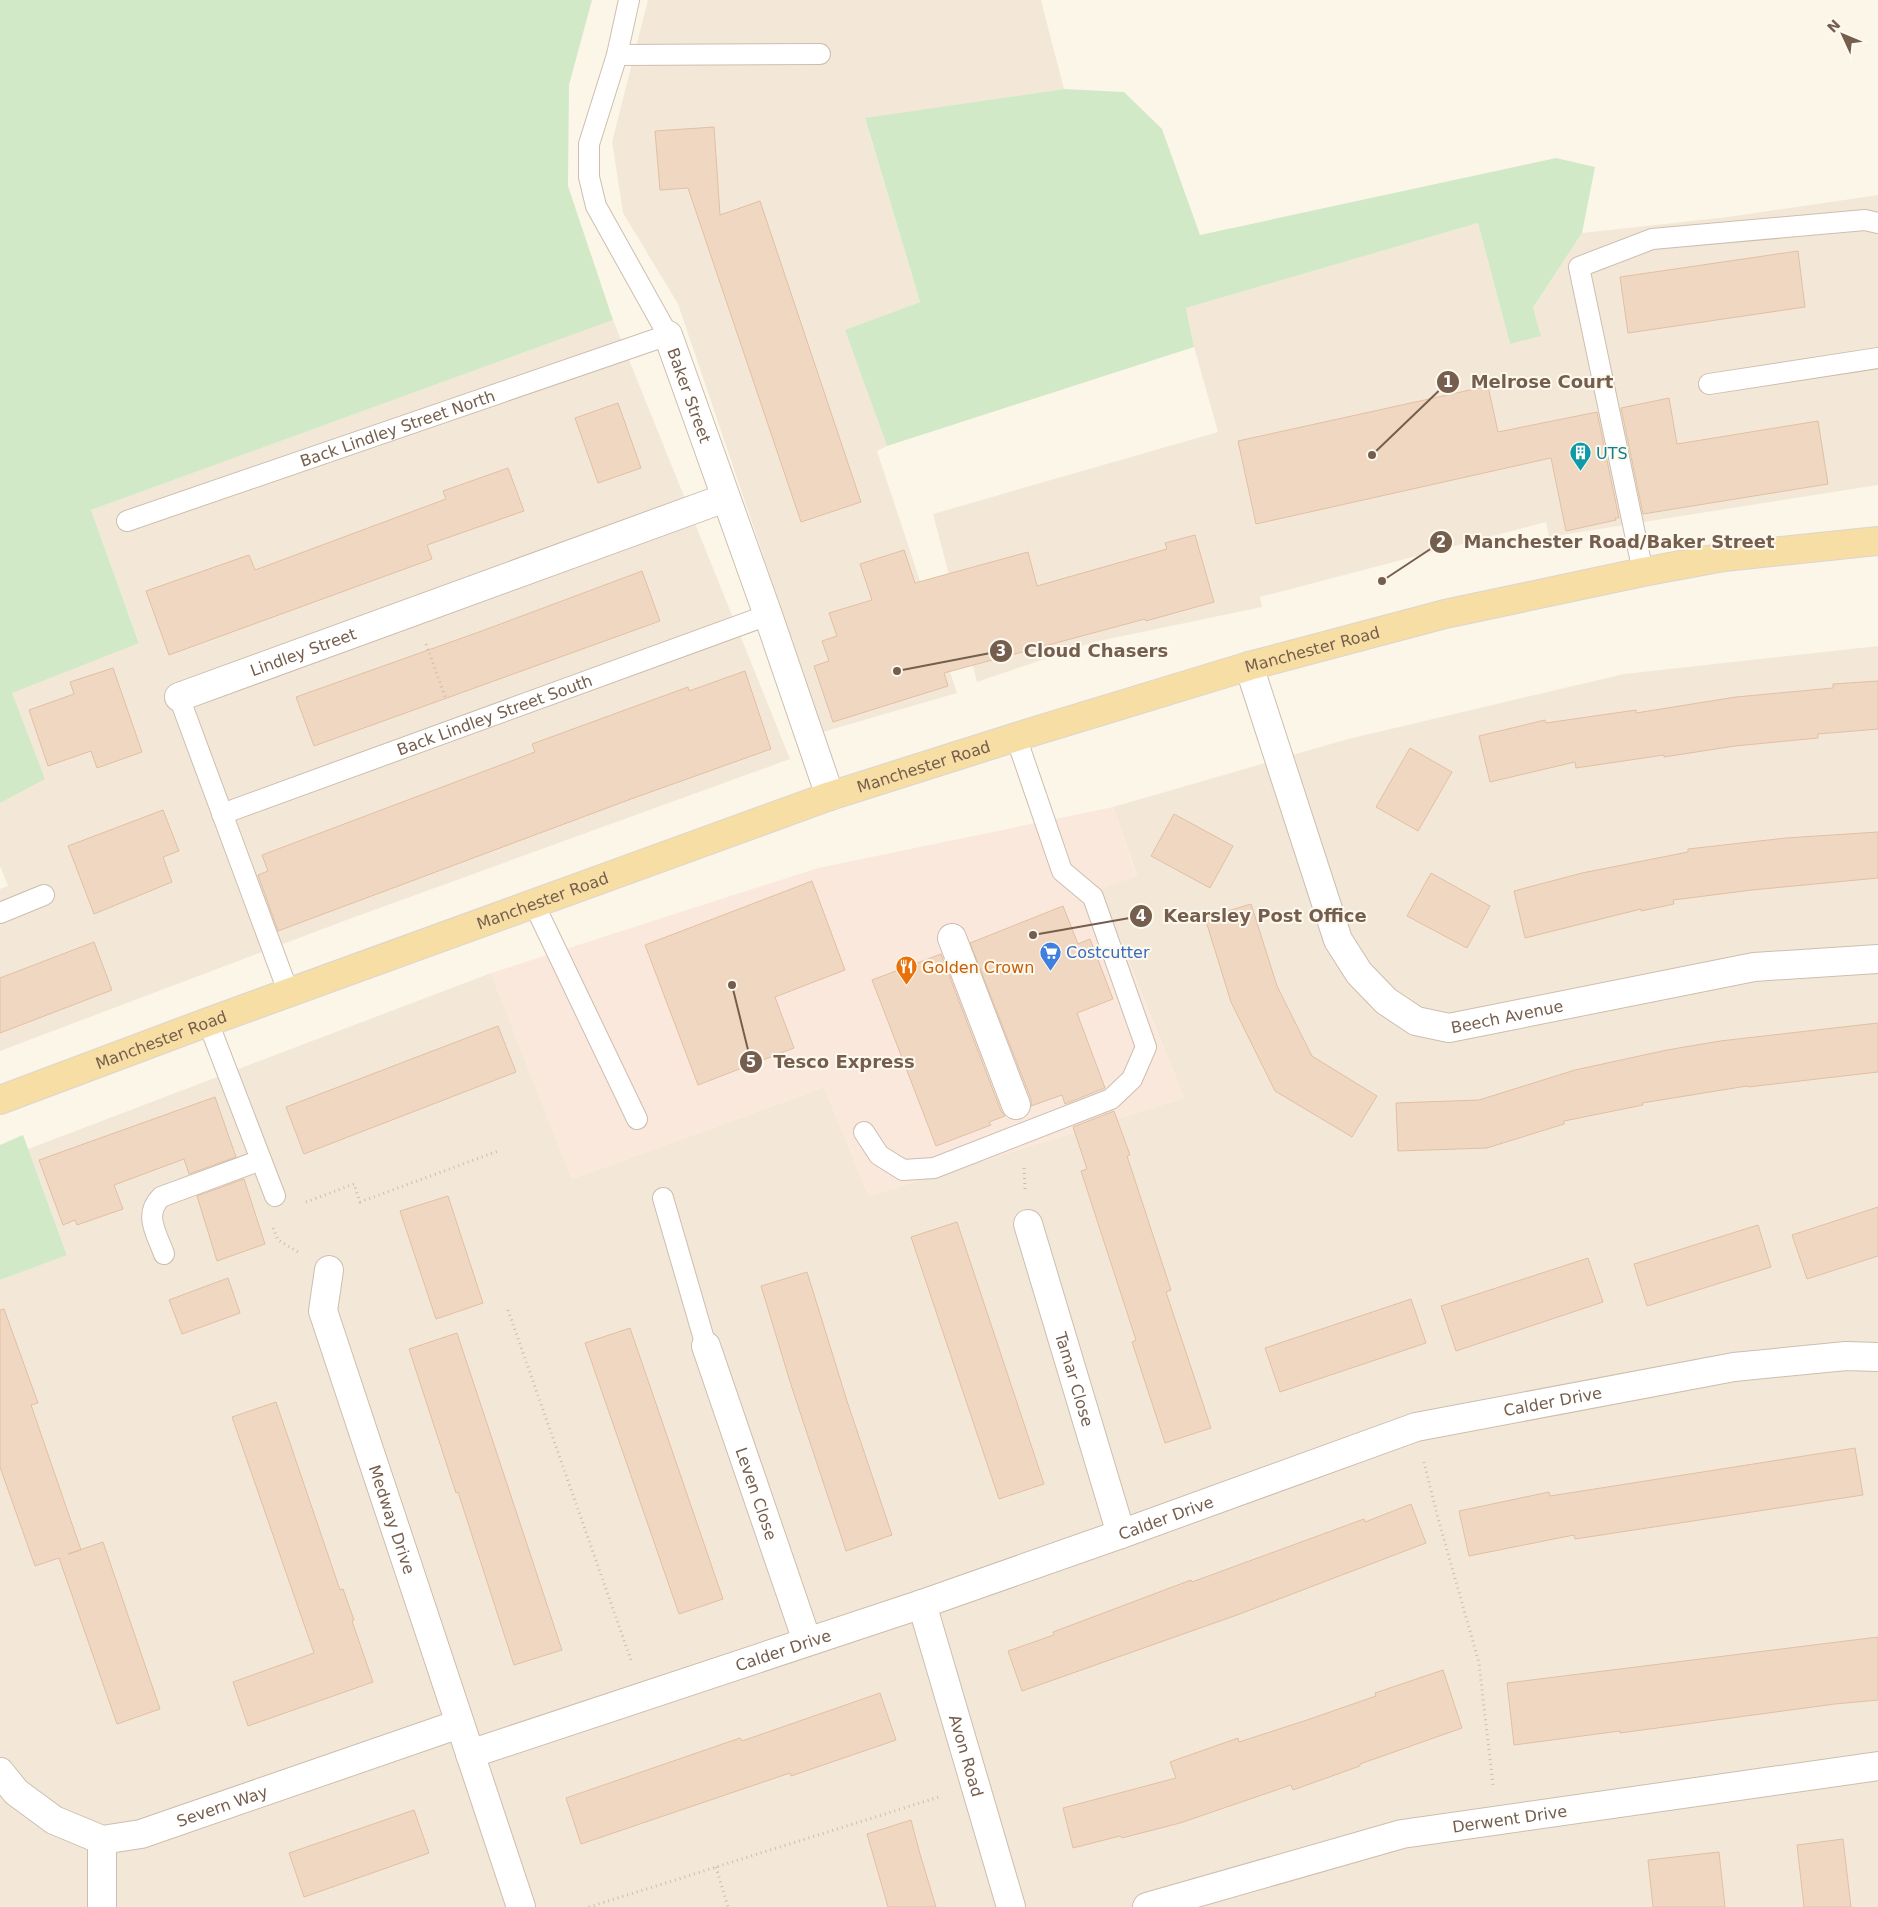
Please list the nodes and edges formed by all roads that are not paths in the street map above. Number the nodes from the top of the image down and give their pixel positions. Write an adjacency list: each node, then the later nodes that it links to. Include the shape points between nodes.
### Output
1 (629, 0): 3 (lane, Baker Street)
2 (820, 54): 3 (lane)
3 (617, 55): 5 (lane, Baker Street, via 590,144 589,177 596,206)
4 (1878, 223): 11 (lane, via 1865,220 1652,239 1579,267)
5 (668, 335): 8 (street, Baker Street); 9 (lane, Back Lindley Street North)
6 (1878, 358): 7 (lane)
7 (1709, 384)
8 (725, 498): 12 (street, Baker Street); 14 (street, Lindley Street)
9 (127, 521)
10 (1878, 541): 11 (main road, Manchester Road, via 1724,557)
11 (1643, 572): 13 (main road, Manchester Road, via 1445,614)
12 (768, 615): 16 (street, Baker Street); 17 (lane, Back Lindley Street South)
13 (1249, 666): 15 (main road, Manchester Road); 22 (street, Beech Avenue, via 1338,940 1359,973 1386,1002 1416,1021 1448,1028 1754,967)
14 (178, 697): 17 (lane, Lindley Street)
15 (1016, 737): 16 (main road, Manchester Road); 28 (lane, via 1062,871 1093,897 1146,1048 1132,1079 1111,1099 934,1168 903,1170 879,1155)
16 (830, 796): 19 (main road, Manchester Road)
17 (222, 814): 23 (lane, Lindley Street)
18 (44, 895): 20 (lane)
19 (534, 904): 23 (main road, Manchester Road); 27 (lane)
20 (0, 913)
21 (952, 938): 26 (street)
22 (1878, 959)
23 (288, 994): 24 (main road, Manchester Road)
24 (208, 1022): 25 (main road, Manchester Road); 29 (lane)
25 (0, 1100)
26 (1016, 1105)
27 (637, 1119)
28 (864, 1132)
29 (261, 1160): 30 (lane); 33 (lane, via 161,1197 155,1203 151,1217)
30 (275, 1196)
31 (663, 1198): 35 (lane)
32 (1028, 1224): 37 (street, Tamar Close)
33 (164, 1254)
34 (329, 1270): 40 (street, Medway Drive, via 322,1311)
35 (706, 1346): 39 (street, Leven Close)
36 (1878, 1357): 37 (street, Calder Drive, via 1846,1356 1734,1367 1416,1427)
37 (1121, 1534): 38 (street, Calder Drive)
38 (922, 1604): 39 (street, Calder Drive); 47 (street, Avon Road)
39 (807, 1641): 41 (street, Calder Drive)
40 (459, 1724): 41 (street, Medway Drive); 44 (street, Severn Way, via 141,1834)
41 (470, 1754): 46 (street, Medway Drive)
42 (1878, 1766): 48 (street, Derwent Drive, via 1402,1834)
43 (0, 1772): 44 (street, via 16,1792 54,1820)
44 (102, 1840): 45 (street)
45 (102, 1907)
46 (520, 1907)
47 (1011, 1907)
48 (1147, 1907)

